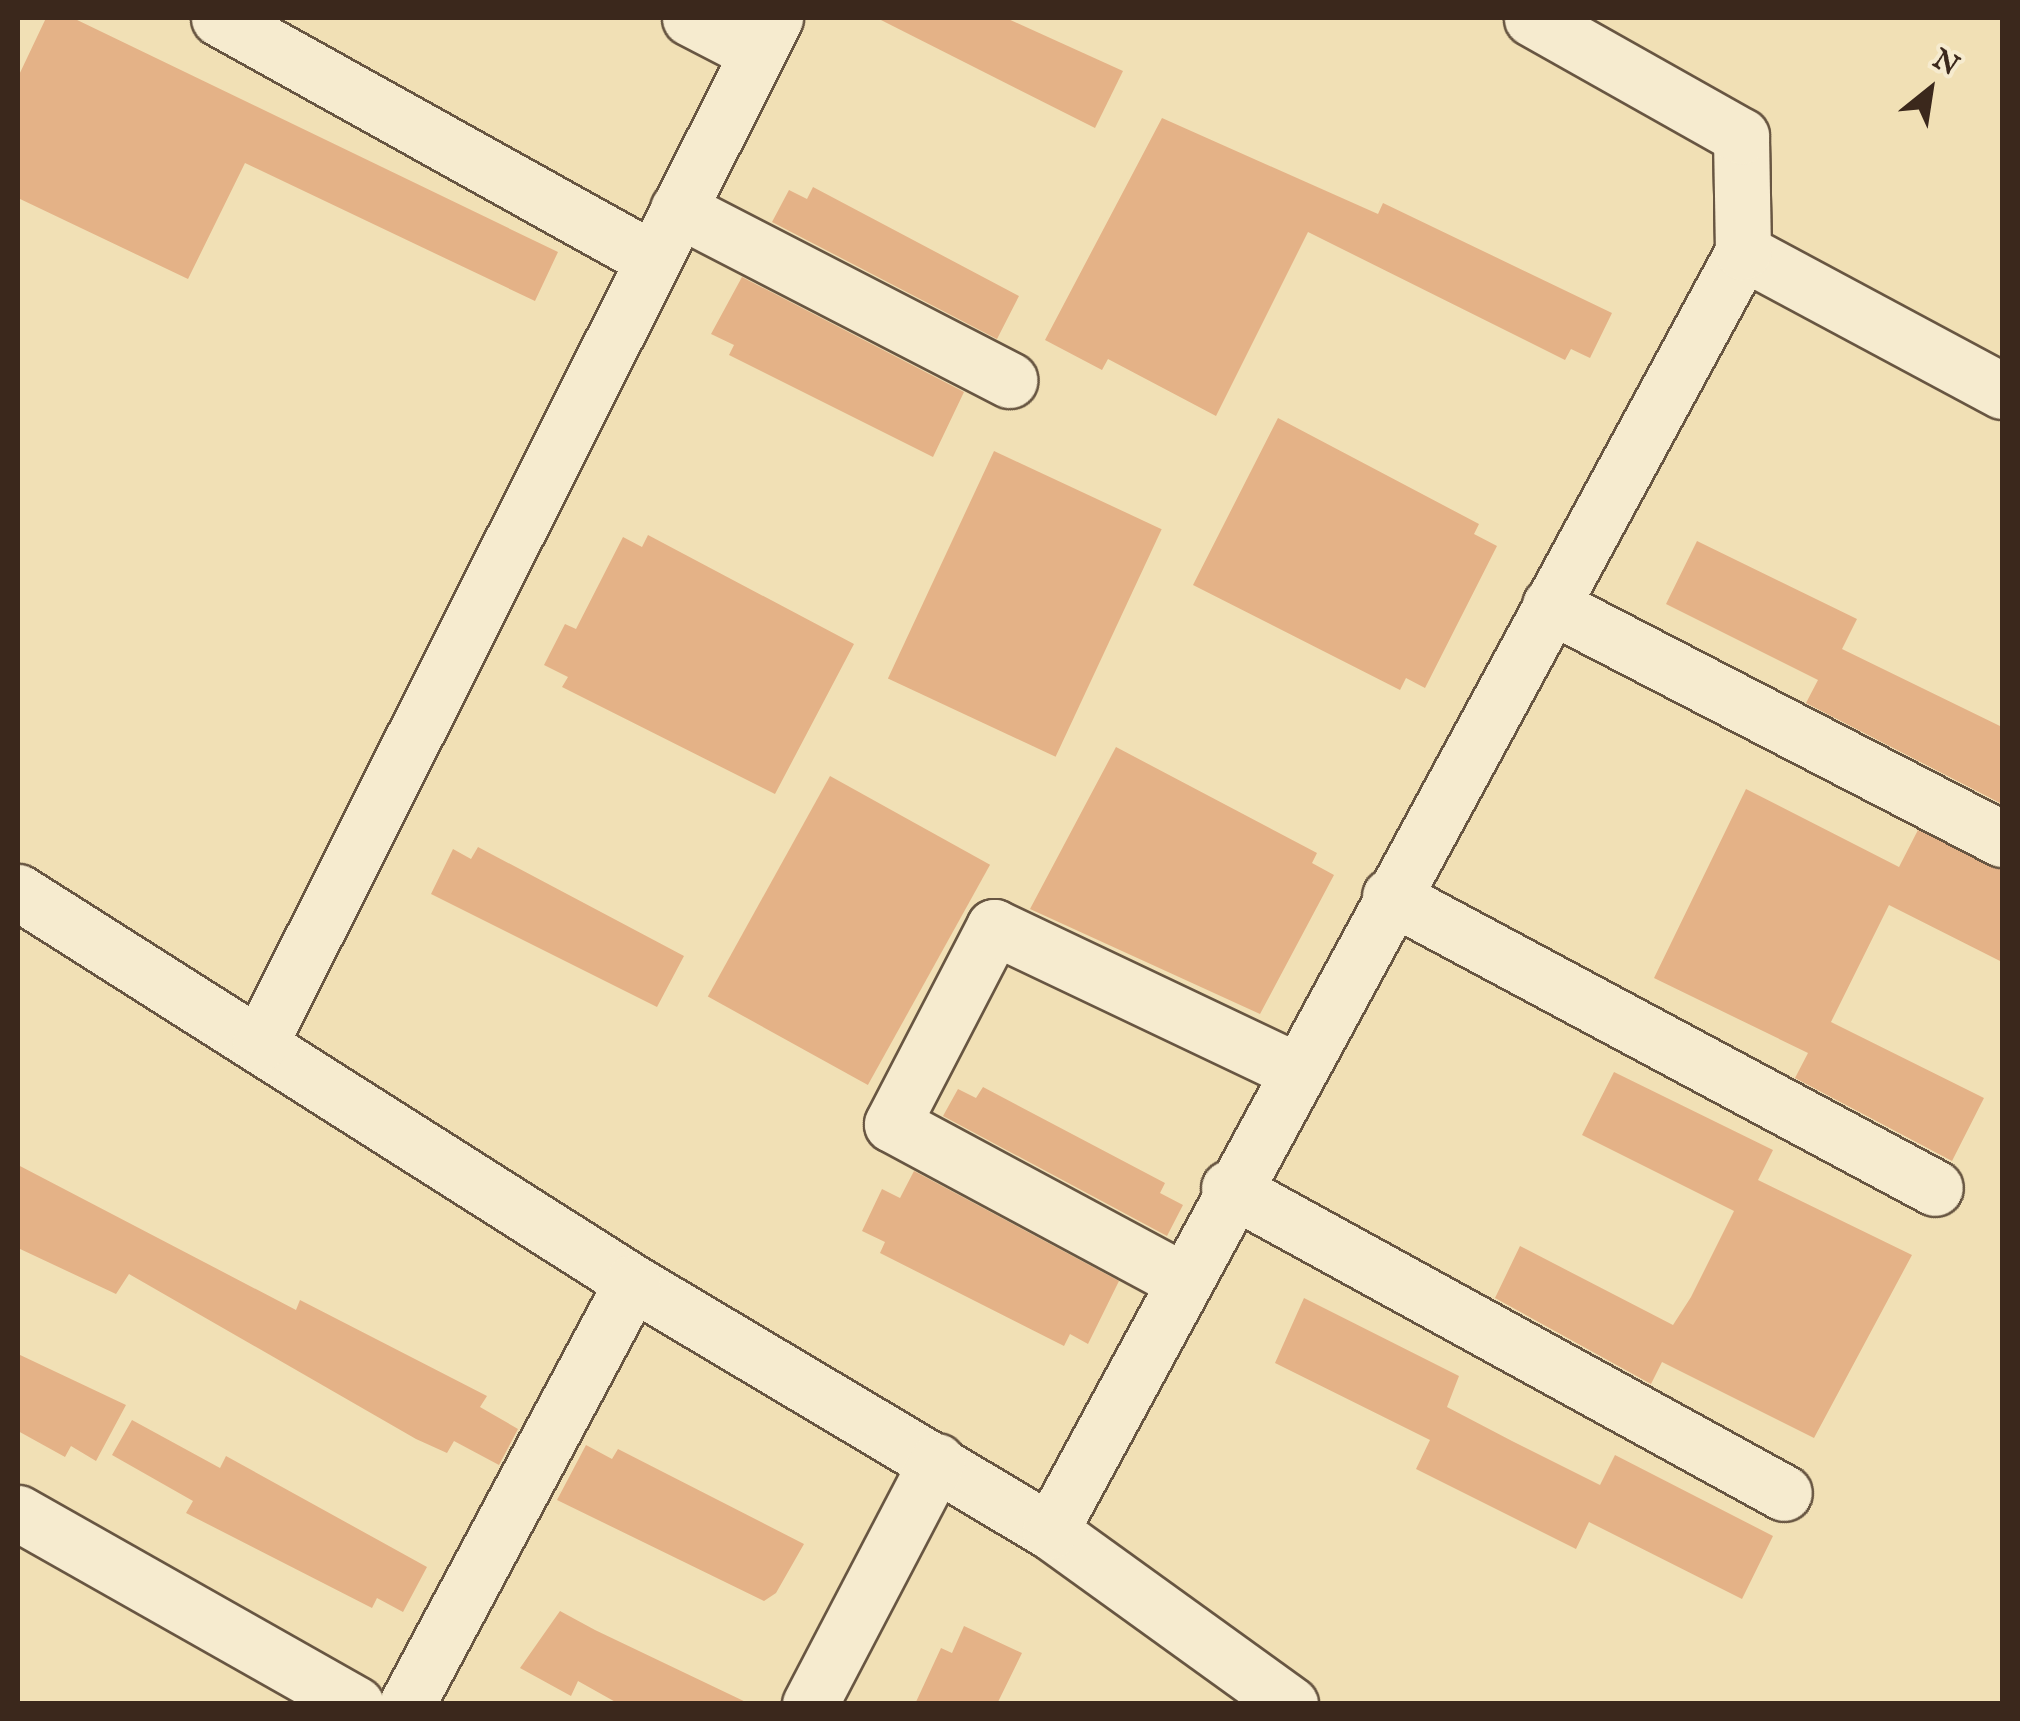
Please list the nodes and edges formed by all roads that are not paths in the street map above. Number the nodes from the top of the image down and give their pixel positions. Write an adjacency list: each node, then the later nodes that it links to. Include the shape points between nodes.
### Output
1 (220, 18): 7 (street)
2 (690, 18): 4 (street)
3 (1532, 18): 6 (street, via 1741,136)
4 (766, 35): 5 (street)
5 (678, 209): 7 (street); 8 (street)
6 (1743, 252): 9 (street); 10 (street)
7 (652, 259): 14 (street)
8 (1009, 380)
9 (2002, 391)
10 (1550, 605): 11 (street); 12 (street)
11 (2002, 840)
12 (1390, 896): 15 (street); 17 (street)
13 (24, 912): 14 (street)
14 (260, 1043): 19 (street)
15 (1295, 1070): 16 (street); 18 (street, via 994,926 892,1124)
16 (1230, 1188): 18 (street); 21 (street)
17 (1935, 1188)
18 (1180, 1278): 23 (street)
19 (632, 1282): 20 (street); 25 (street)
20 (937, 1461): 23 (street); 26 (street)
21 (1784, 1493)
22 (18, 1513): 24 (street)
23 (1050, 1530): 27 (street)
24 (356, 1704)
25 (406, 1704)
26 (810, 1704)
27 (1290, 1704)

